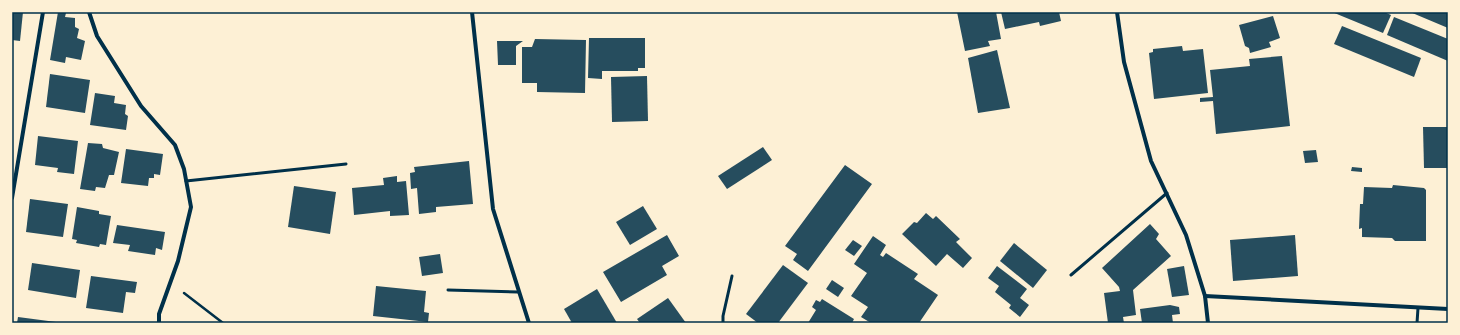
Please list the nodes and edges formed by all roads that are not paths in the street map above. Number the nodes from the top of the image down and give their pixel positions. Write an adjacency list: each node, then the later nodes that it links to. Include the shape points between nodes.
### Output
1 (43, 12): 8 (street)
2 (89, 12): 6 (street, via 98,36 141,106 175,145)
3 (472, 12): 12 (street, via 493,209)
4 (1117, 12): 7 (street, via 1124,62 1152,161)
5 (346, 164): 6 (lane)
6 (186, 181): 16 (street, via 191,207 178,261 159,314)
7 (1167, 193): 9 (lane); 13 (street, via 1186,236)
8 (12, 198)
9 (1071, 275)
10 (732, 276): 18 (lane)
11 (448, 290): 12 (lane)
12 (518, 292): 17 (street)
13 (1205, 296): 14 (street); 19 (street)
14 (1418, 308): 15 (street); 20 (lane)
15 (1448, 309)
16 (159, 323)
17 (529, 323)
18 (723, 323)
19 (1208, 323)
20 (1417, 323)

